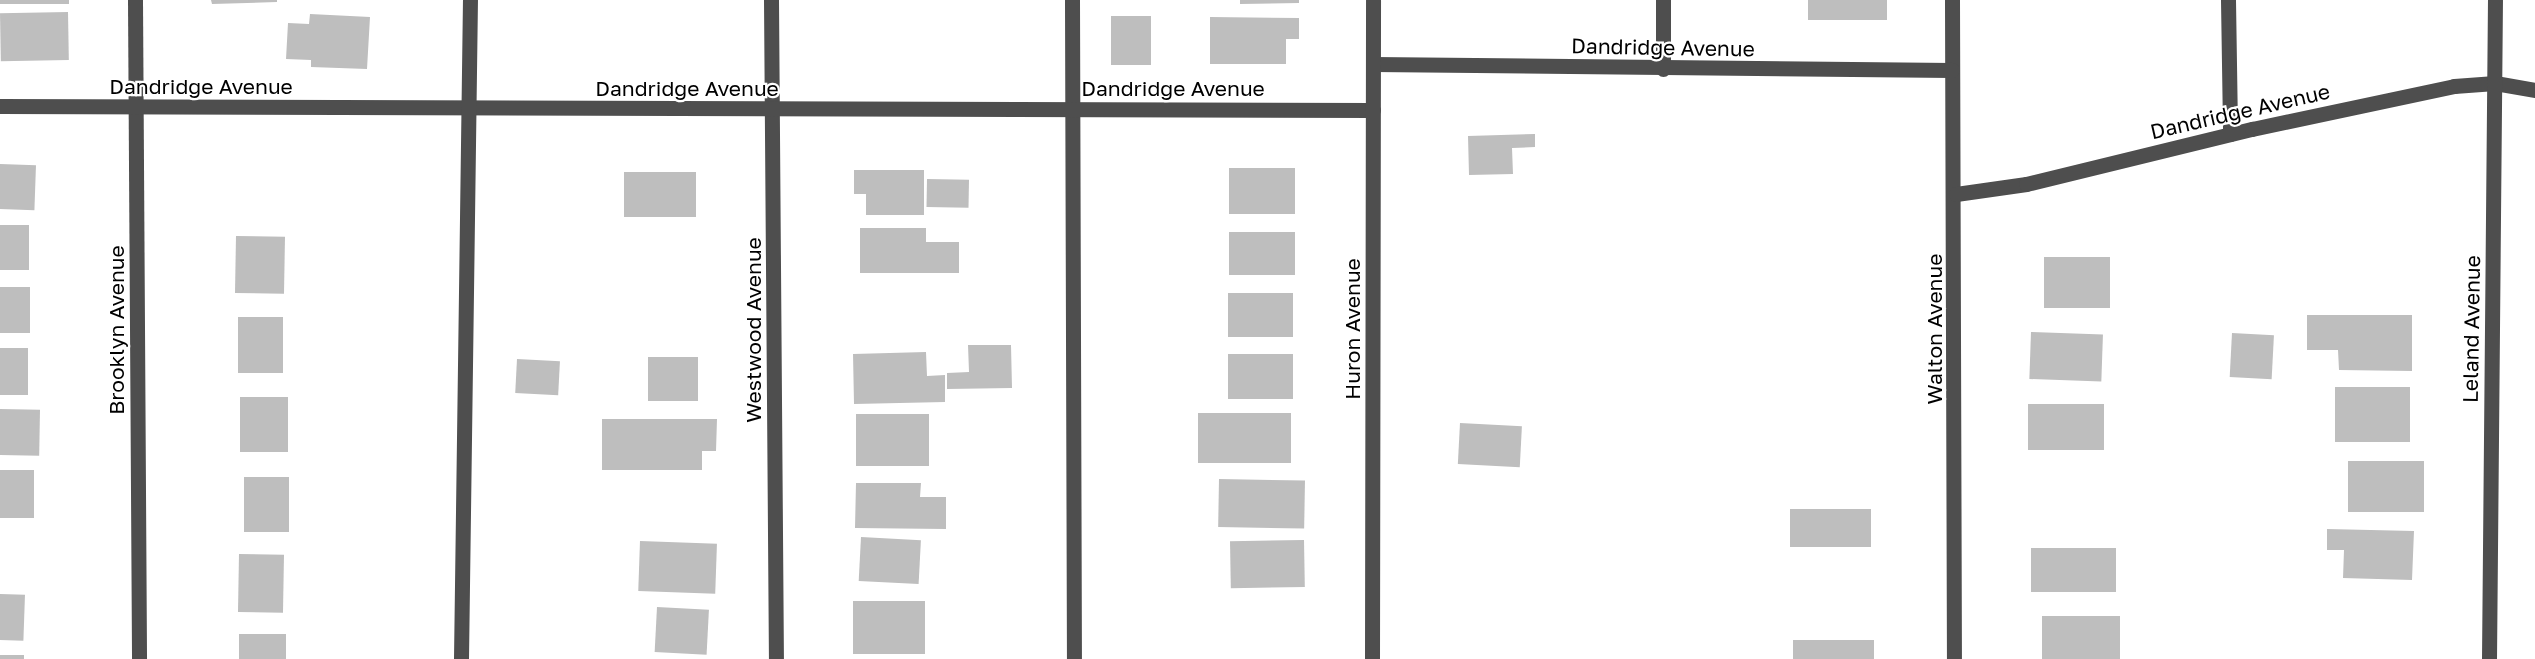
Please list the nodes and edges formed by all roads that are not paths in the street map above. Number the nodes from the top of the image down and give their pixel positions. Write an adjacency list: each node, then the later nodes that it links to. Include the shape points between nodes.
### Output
1 (135, 0): 16 (street, Brooklyn Avenue)
2 (470, 0): 18 (street)
3 (771, 0): 19 (street, Westwood Avenue)
4 (1072, 0): 17 (street)
5 (1373, 0): 10 (street, Huron Avenue)
6 (1663, 0): 11 (street)
7 (1952, 0): 12 (street, Walton Avenue)
8 (2228, 0): 21 (street)
9 (2495, 0): 13 (street, Leland Avenue)
10 (1373, 64): 11 (street, Dandridge Avenue); 20 (street, Huron Avenue)
11 (1663, 69): 12 (street, Dandridge Avenue)
12 (1952, 70): 22 (street, Walton Avenue)
13 (2495, 83): 14 (street, Dandridge Avenue); 21 (street, Dandridge Avenue, via 2454,86); 29 (street, Leland Avenue)
14 (2535, 90)
15 (0, 106): 16 (street, Dandridge Avenue)
16 (136, 106): 18 (street, Dandridge Avenue); 23 (street, Brooklyn Avenue)
17 (1073, 108): 19 (street, Dandridge Avenue); 20 (street, Dandridge Avenue); 26 (street)
18 (470, 109): 19 (street, Dandridge Avenue); 24 (street)
19 (772, 109): 25 (street, Westwood Avenue)
20 (1373, 110): 27 (street, Huron Avenue)
21 (2230, 134): 22 (street, Dandridge Avenue, via 2026,184)
22 (1956, 194): 28 (street, Walton Avenue)
23 (139, 659)
24 (461, 659)
25 (776, 659)
26 (1074, 659)
27 (1372, 659)
28 (1954, 659)
29 (2489, 659)

